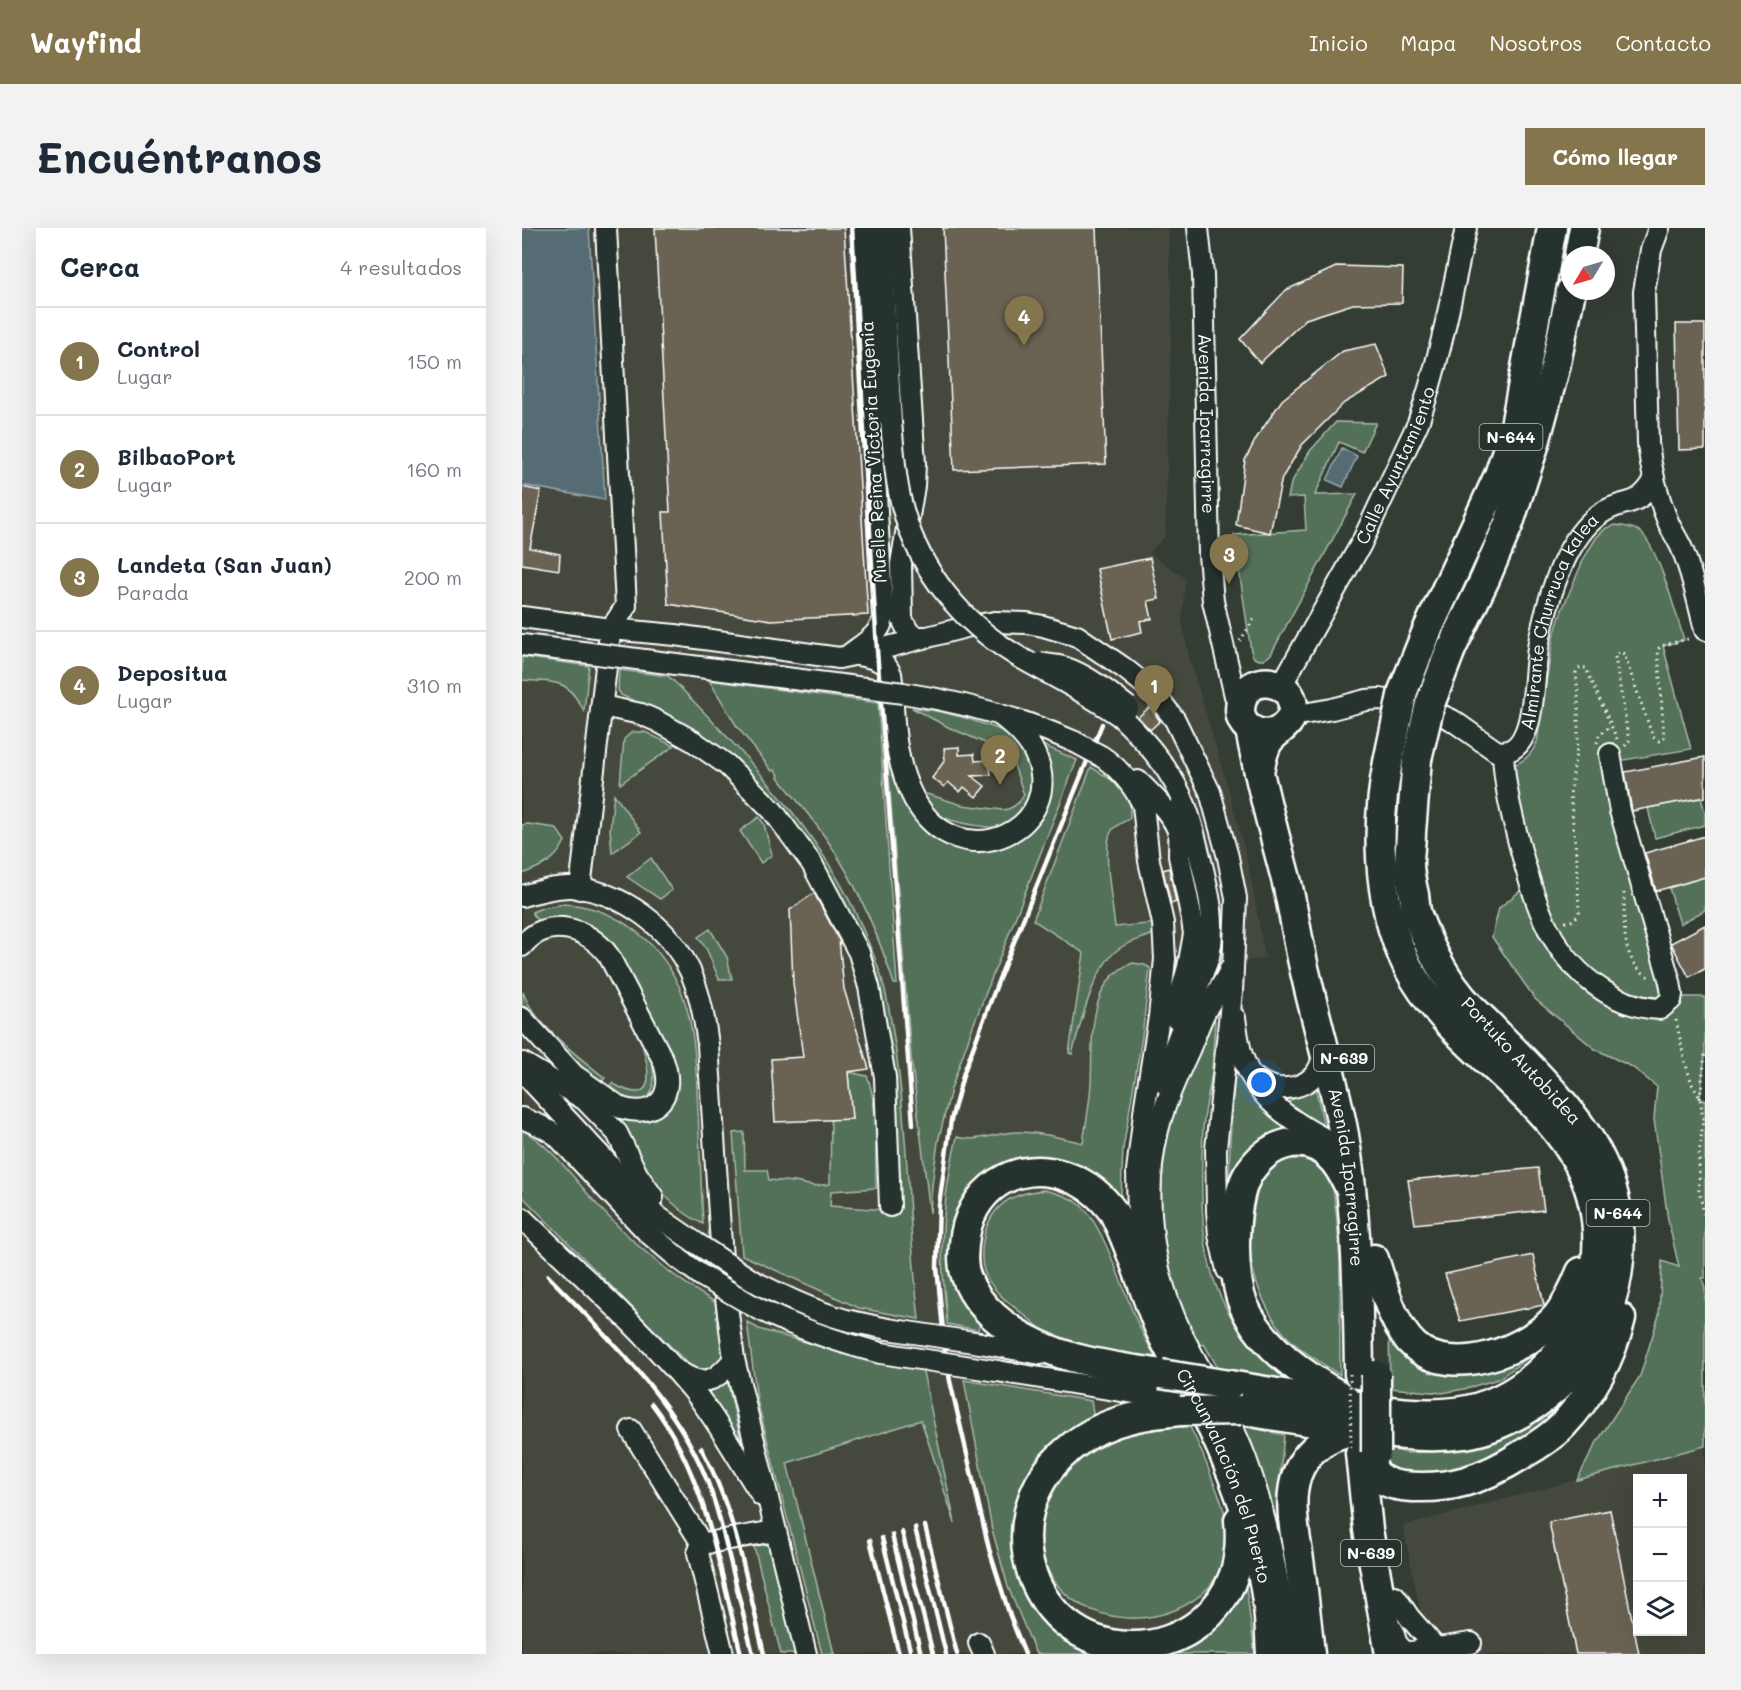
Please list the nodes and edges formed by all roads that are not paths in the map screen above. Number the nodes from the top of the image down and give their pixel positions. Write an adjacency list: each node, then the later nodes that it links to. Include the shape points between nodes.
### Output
1 (606, 228): 17 (street, via 626,606)
2 (861, 228): 23 (street, Muelle Reina Victoria Eugenia, via 883,618 878,632)
3 (879, 228): 27 (street, bridge, via 896,478 903,512 924,562 947,595 991,638 1109,708)
4 (899, 228): 15 (street, Muelle Reina Victoria Eugenia, via 915,464 901,564)
5 (1198, 228): 22 (street, Avenida Iparragirre, via 1203,286 1209,555 1213,601)
6 (1466, 228): 24 (street, Calle Ayuntamiento, via 1418,423 1361,543)
7 (1552, 228): 32 (highway, N-644, bridge, via 1515,426 1499,475 1403,692)
8 (1584, 228): 10 (highway)
9 (1659, 228): 12 (street, via 1644,292 1648,444)
10 (1581, 246)
11 (1569, 300): 32 (highway, Portuko Autobidea / N-644, bridge, via 1537,435 1509,523 1430,704)
12 (1654, 481): 13 (street, via 1645,495); 14 (street)
13 (1627, 504): 14 (street, Almirante Churruca kalea); 31 (street, Almirante Churruca kalea, via 1593,518 1562,566 1546,612 1524,737 1517,747)
14 (1669, 524): 18 (street, via 1682,547)
15 (902, 615): 19 (street, via 909,633); 20 (street, Muelle Reina Victoria Eugenia)
16 (522, 617): 17 (street)
17 (611, 629): 23 (street); 26 (street)
18 (1705, 630)
19 (928, 637): 20 (street); 44 (street, via 1009,621 1043,626 1077,636 1136,677 1159,699 1175,720 1210,792 1228,857 1237,913)
20 (897, 644): 23 (street); 25 (street, Muelle Reina Victoria Eugenia)
21 (522, 645): 25 (street, bridge, via 865,688)
22 (1232, 649): 24 (street, via 1245,675); 29 (street, Avenida Iparragirre, via 1234,696)
23 (850, 656): 25 (street, via 881,661)
24 (1273, 684): 29 (highway, via 1255,684 1248,689 1243,696); 30 (highway, via 1288,692 1292,699 1293,708)
25 (897, 686): 28 (street); 28 (street, via 893,706 900,759 914,799 935,824 965,840 993,840 1012,832 1033,811 1039,794 1040,772 1034,751)
26 (602, 706): 41 (street); 57 (street, via 657,721 727,765 773,812 812,864 859,953 869,987 885,1077)
27 (1125, 712): 35 (street); 44 (street, via 1156,736 1175,760 1196,805 1220,900)
28 (1000, 715): 34 (street, bridge, via 1075,742)
29 (1245, 717): 30 (highway, via 1264,734); 36 (highway, Avenida Iparragirre)
30 (1286, 724): 31 (street, Almirante Churruca kalea, via 1380,699 1419,705 1452,720 1490,748); 36 (highway, via 1268,742)
31 (1503, 752): 33 (street, via 1503,772 1514,824 1551,937 1590,982 1625,1002 1660,1009 1671,1000 1670,982 1620,811)
32 (1404, 753): 55 (highway, Portuko Autobidea / N-644, via 1385,775 1381,858 1387,901 1408,967 1431,1004 1563,1139); 59 (highway, Portuko Autobidea / N-644, via 1409,865 1416,913 1434,955 1459,994 1583,1129 1606,1169)
33 (1610, 754)
34 (1105, 759): 37 (street, via 1136,779); 39 (street, via 1139,797)
35 (1165, 769): 37 (street); 38 (street, via 1176,789 1180,808); 54 (street, via 1191,824 1209,895 1213,931 1209,957)
36 (1258, 774): 40 (highway, Avenida Iparragirre / N-639)
37 (1159, 804): 38 (street, via 1175,823); 39 (street)
38 (1179, 841): 51 (street, via 1194,934 1180,995)
39 (1148, 849): 51 (street, via 1163,923 1165,959)
40 (1286, 879): 46 (highway, Avenida Iparragirre / N-639); 61 (highway, N-639, via 1317,966 1354,1102 1368,1181)
41 (580, 889): 42 (street, via 561,888); 64 (street, via 623,902 651,921 673,944 697,989 708,1045 723,1275)
42 (523, 897)
43 (522, 946): 50 (street, via 542,931 559,928 570,928 597,941 609,956 663,1060 667,1088 662,1100 650,1109 621,1108)
44 (1230, 977): 49 (street, via 1240,1047); 63 (street, via 1216,1149 1217,1211 1224,1259); 82 (street, via 1208,1007 1173,1085 1158,1131 1151,1205 1157,1262 1172,1311 1232,1426 1252,1478 1269,1538)
45 (522, 1018): 50 (street)
46 (1323, 1044): 49 (street, via 1317,1070 1295,1087 1272,1088); 53 (highway, Avenida Iparragirre / N-639)
47 (522, 1062): 50 (street)
48 (522, 1068): 60 (street, via 649,1208)
49 (1250, 1073): 53 (street, via 1283,1113)
50 (587, 1094): 60 (street, via 621,1139 643,1185)
51 (1145, 1105): 54 (street)
52 (522, 1118): 68 (street, bridge, via 556,1135 647,1232 679,1259 755,1307 803,1330 881,1353)
53 (1346, 1150): 56 (highway, Avenida Iparragirre / N-639); 61 (highway, via 1357,1167)
54 (1139, 1151): 62 (street, via 1138,1223)
55 (1592, 1199): 61 (highway, via 1588,1251 1569,1299 1550,1323 1526,1341 1482,1358 1438,1359 1414,1346 1392,1311); 70 (highway, Portuko Autobidea / N-644, via 1598,1237 1593,1284 1572,1334 1556,1356 1501,1398 1460,1412 1401,1413)
56 (1353, 1200): 63 (highway, via 1334,1161 1305,1143 1282,1145 1257,1161 1240,1193 1237,1218 1236,1274); 67 (highway, Avenida Iparragirre / N-639)
57 (890, 1206)
58 (522, 1218): 66 (street)
59 (1619, 1218): 70 (highway, Portuko Autobidea / N-644, via 1618,1272 1605,1318 1592,1346 1547,1396 1501,1423 1469,1433); 72 (highway, via 1628,1268 1626,1296 1617,1336 1603,1371 1582,1403 1562,1426 1500,1469 1470,1481)
60 (690, 1238): 65 (street, bridge, via 753,1281 795,1302 844,1319)
61 (1374, 1251): 67 (highway, N-639)
62 (1150, 1304): 65 (highway, Circunvalación del Puerto, via 1119,1223 1094,1191 1075,1179 1044,1171 1014,1175 989,1189 966,1225 963,1264 970,1286 989,1311 1022,1336); 71 (highway, Circunvalación del Puerto)
63 (1243, 1305): 70 (highway, via 1262,1334 1316,1383)
64 (734, 1359): 66 (street, via 719,1376 705,1381 687,1377); 73 (street)
65 (1082, 1361): 70 (highway, Portuko Autobidea / N-644, bridge, via 1229,1385)
66 (673, 1368): 73 (street, via 709,1412)
67 (1363, 1375): 70 (highway, N-639)
68 (1178, 1406): 70 (highway, Portuko Autobidea / N-644, bridge, via 1241,1410); 71 (highway, Portuko Autobidea, via 1098,1430 1067,1451 1040,1482 1027,1520 1027,1553 1032,1576 1052,1610 1088,1636 1121,1645 1156,1643 1196,1626 1225,1595 1238,1566 1240,1535)
69 (631, 1430): 75 (street)
70 (1366, 1446): 72 (highway, via 1395,1485); 74 (highway, N-639); 83 (highway, N-644, via 1343,1433 1327,1440 1305,1459 1293,1486 1292,1510)
71 (1235, 1482): 81 (highway, Circunvalación del Puerto, via 1261,1566)
72 (1424, 1488): 74 (highway, via 1386,1505)
73 (773, 1521): 75 (street); 80 (street)
74 (1375, 1522): 76 (highway, N-639); 84 (highway, N-639); 85 (street, via 1396,1642)
75 (702, 1544): 79 (street, via 698,1553)
76 (1395, 1596): 78 (street); 85 (highway, N-639)
77 (1471, 1643): 78 (street)
78 (1437, 1649): 85 (street)
79 (723, 1654)
80 (806, 1654)
81 (1270, 1654)
82 (1289, 1654)
83 (1310, 1654)
84 (1390, 1654)
85 (1405, 1654)

